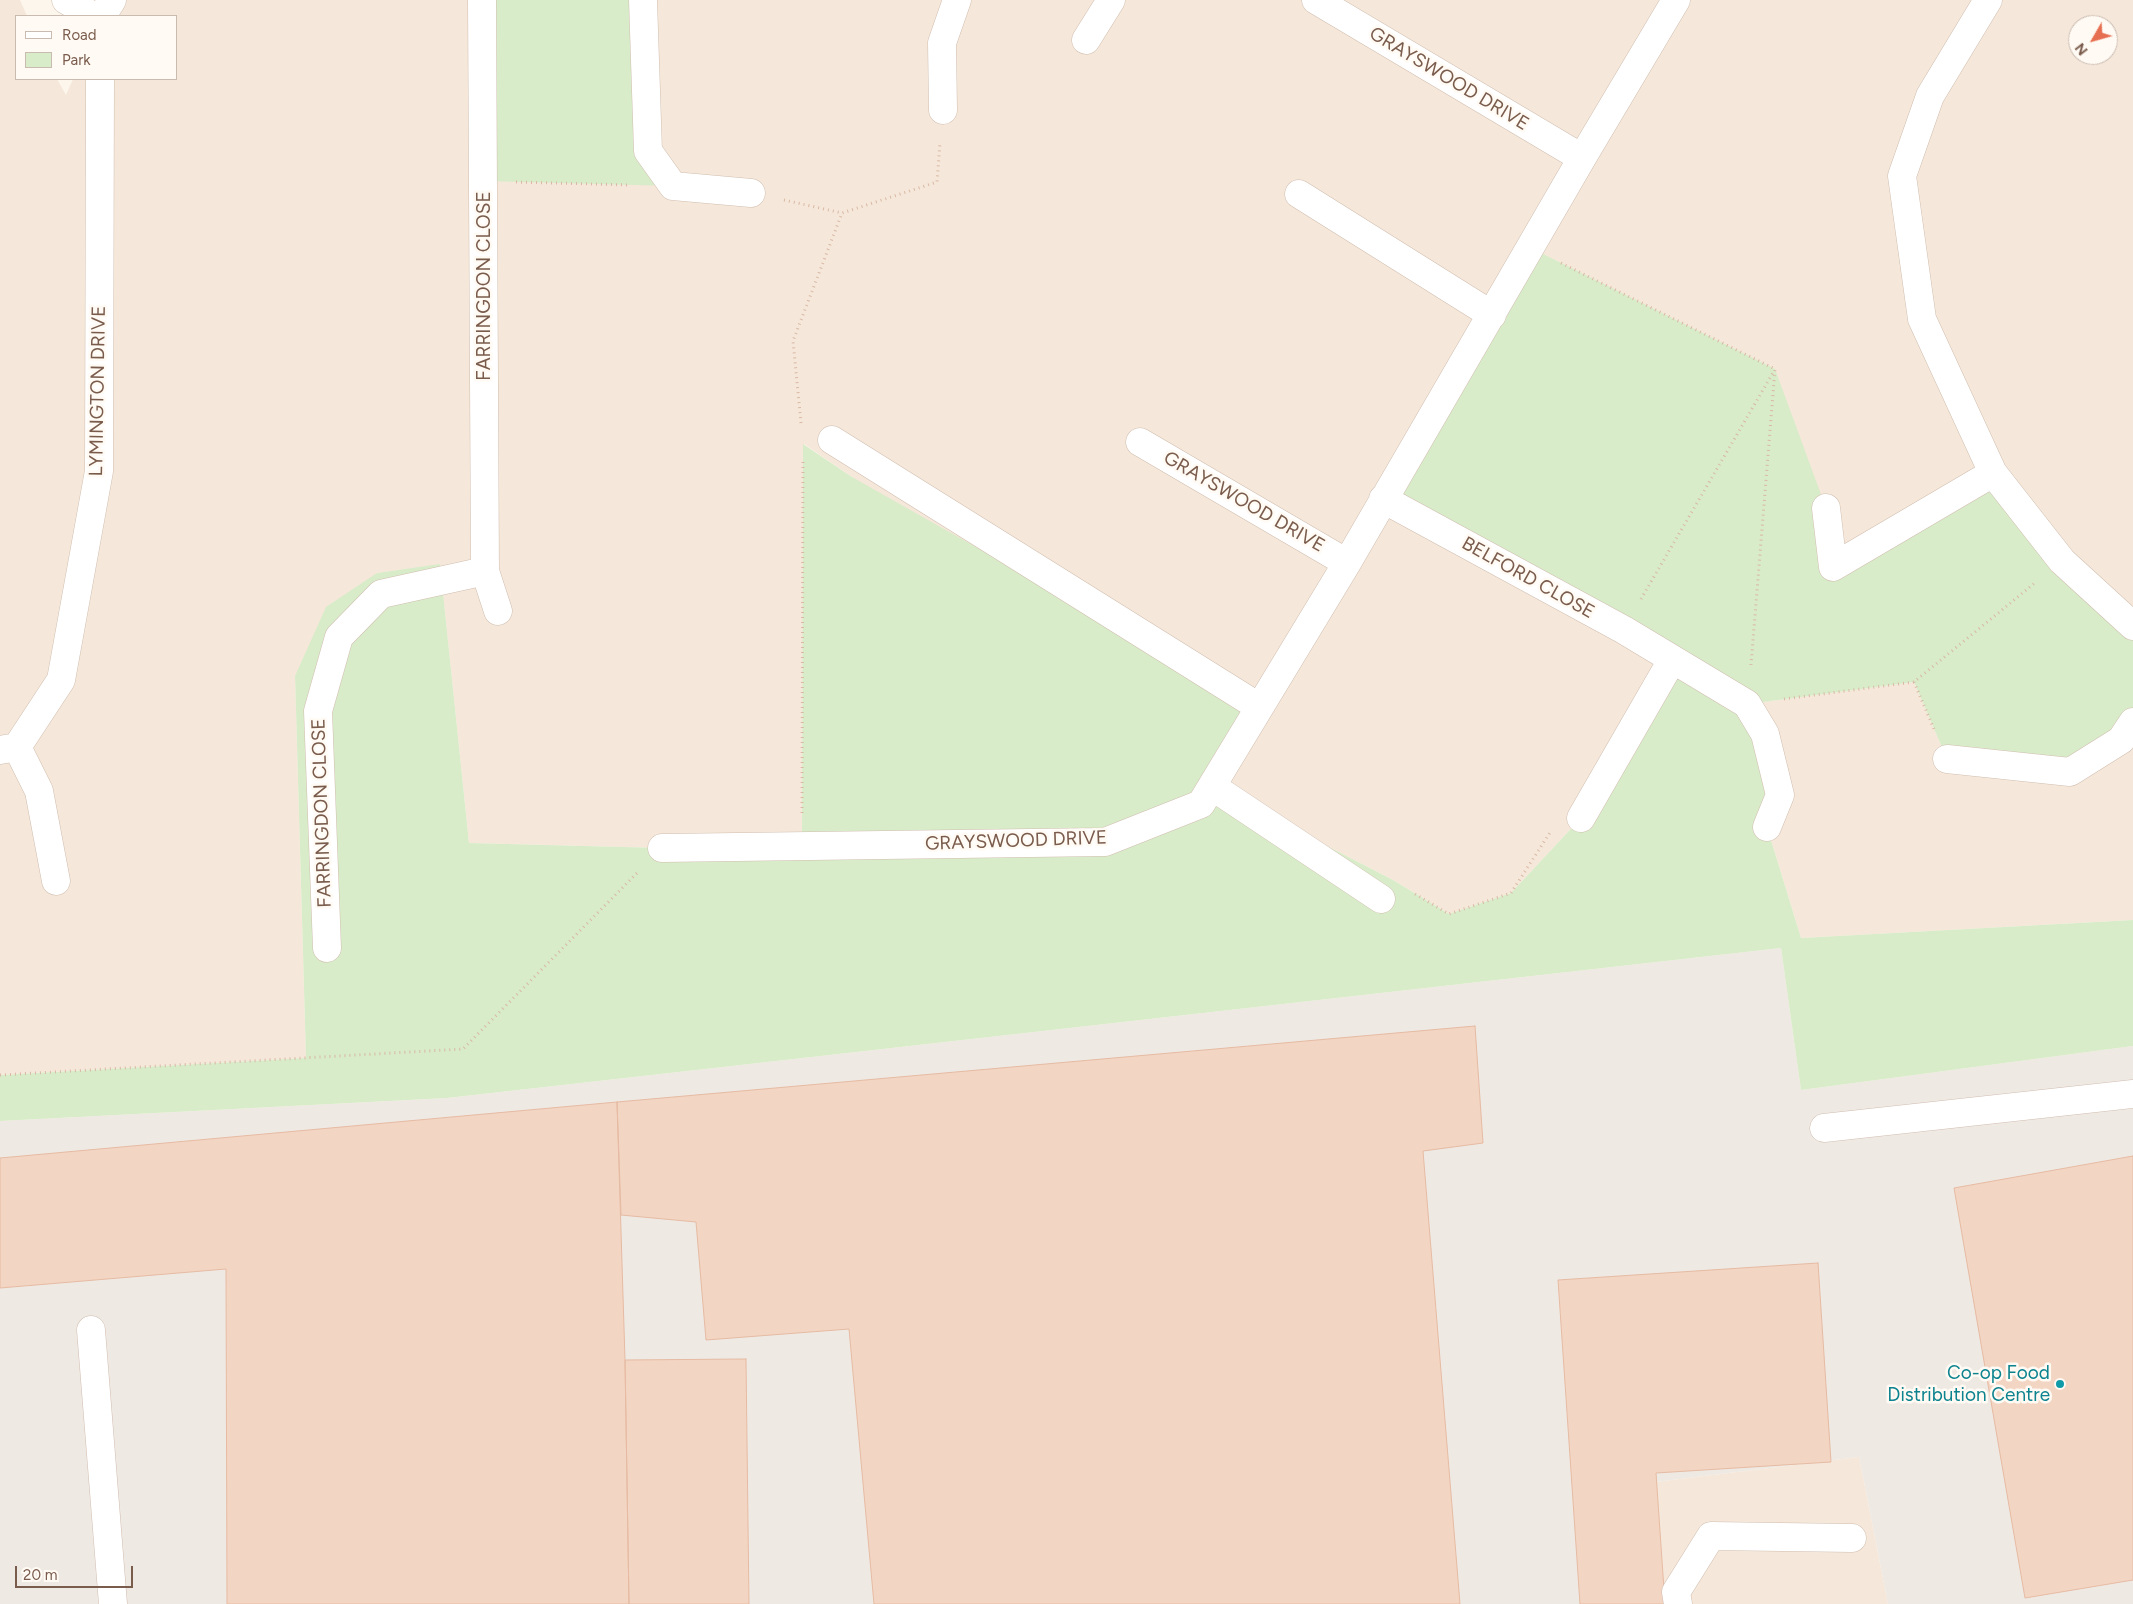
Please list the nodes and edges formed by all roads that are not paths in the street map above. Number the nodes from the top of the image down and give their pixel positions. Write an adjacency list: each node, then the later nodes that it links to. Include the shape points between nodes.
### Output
1 (66, 0): 11 (street)
2 (112, 0): 12 (street)
3 (482, 0): 27 (street, FARRINGDON CLOSE)
4 (643, 0): 17 (street, via 648,151 674,186)
5 (957, 0): 15 (street, via 942,43)
6 (1111, 0): 13 (street)
7 (1316, 0): 10 (street, GRAYSWOOD DRIVE)
8 (1676, 0): 16 (street, GRAYSWOOD DRIVE)
9 (1988, 0): 22 (street, via 1930,96 1902,176 1922,319)
10 (1345, 7): 16 (street, GRAYSWOOD DRIVE)
11 (91, 15)
12 (103, 15)
13 (1086, 40)
14 (100, 80): 33 (street, LYMINGTON DRIVE, via 99,471 61,680)
15 (943, 110)
16 (1582, 158): 19 (street, GRAYSWOOD DRIVE)
17 (751, 193)
18 (1299, 194): 19 (street)
19 (1492, 315): 23 (street, GRAYSWOOD DRIVE)
20 (832, 440): 31 (street)
21 (1140, 442): 25 (street, GRAYSWOOD DRIVE)
22 (1993, 473): 24 (street, via 1832,567); 29 (street, via 2062,561)
23 (1383, 499): 25 (street, GRAYSWOOD DRIVE); 30 (street, BELFORD CLOSE, via 1624,630)
24 (1826, 508)
25 (1347, 562): 31 (street, GRAYSWOOD DRIVE)
26 (440, 564): 27 (street)
27 (485, 572): 28 (street, FARRINGDON CLOSE); 41 (street, FARRINGDON CLOSE, via 381,594 339,637 318,711)
28 (498, 611)
29 (2133, 626)
30 (1672, 660): 36 (street); 37 (street, BELFORD CLOSE, via 1747,704 1765,734 1780,795)
31 (1258, 707): 35 (street, GRAYSWOOD DRIVE)
32 (2133, 722): 34 (street, via 2121,740 2070,772)
33 (9, 748): 39 (street, LYMINGTON DRIVE, via 39,791)
34 (1947, 759)
35 (1213, 787): 38 (street, GRAYSWOOD DRIVE, via 1201,804 1105,842); 40 (street)
36 (1580, 818)
37 (1767, 827)
38 (662, 848)
39 (56, 881)
40 (1381, 899)
41 (327, 948)
42 (2133, 1094): 43 (street)
43 (1824, 1128)
44 (91, 1330): 46 (street)
45 (1852, 1538): 47 (street, via 1711,1536 1676,1592)
46 (113, 1604)
47 (1678, 1604)

